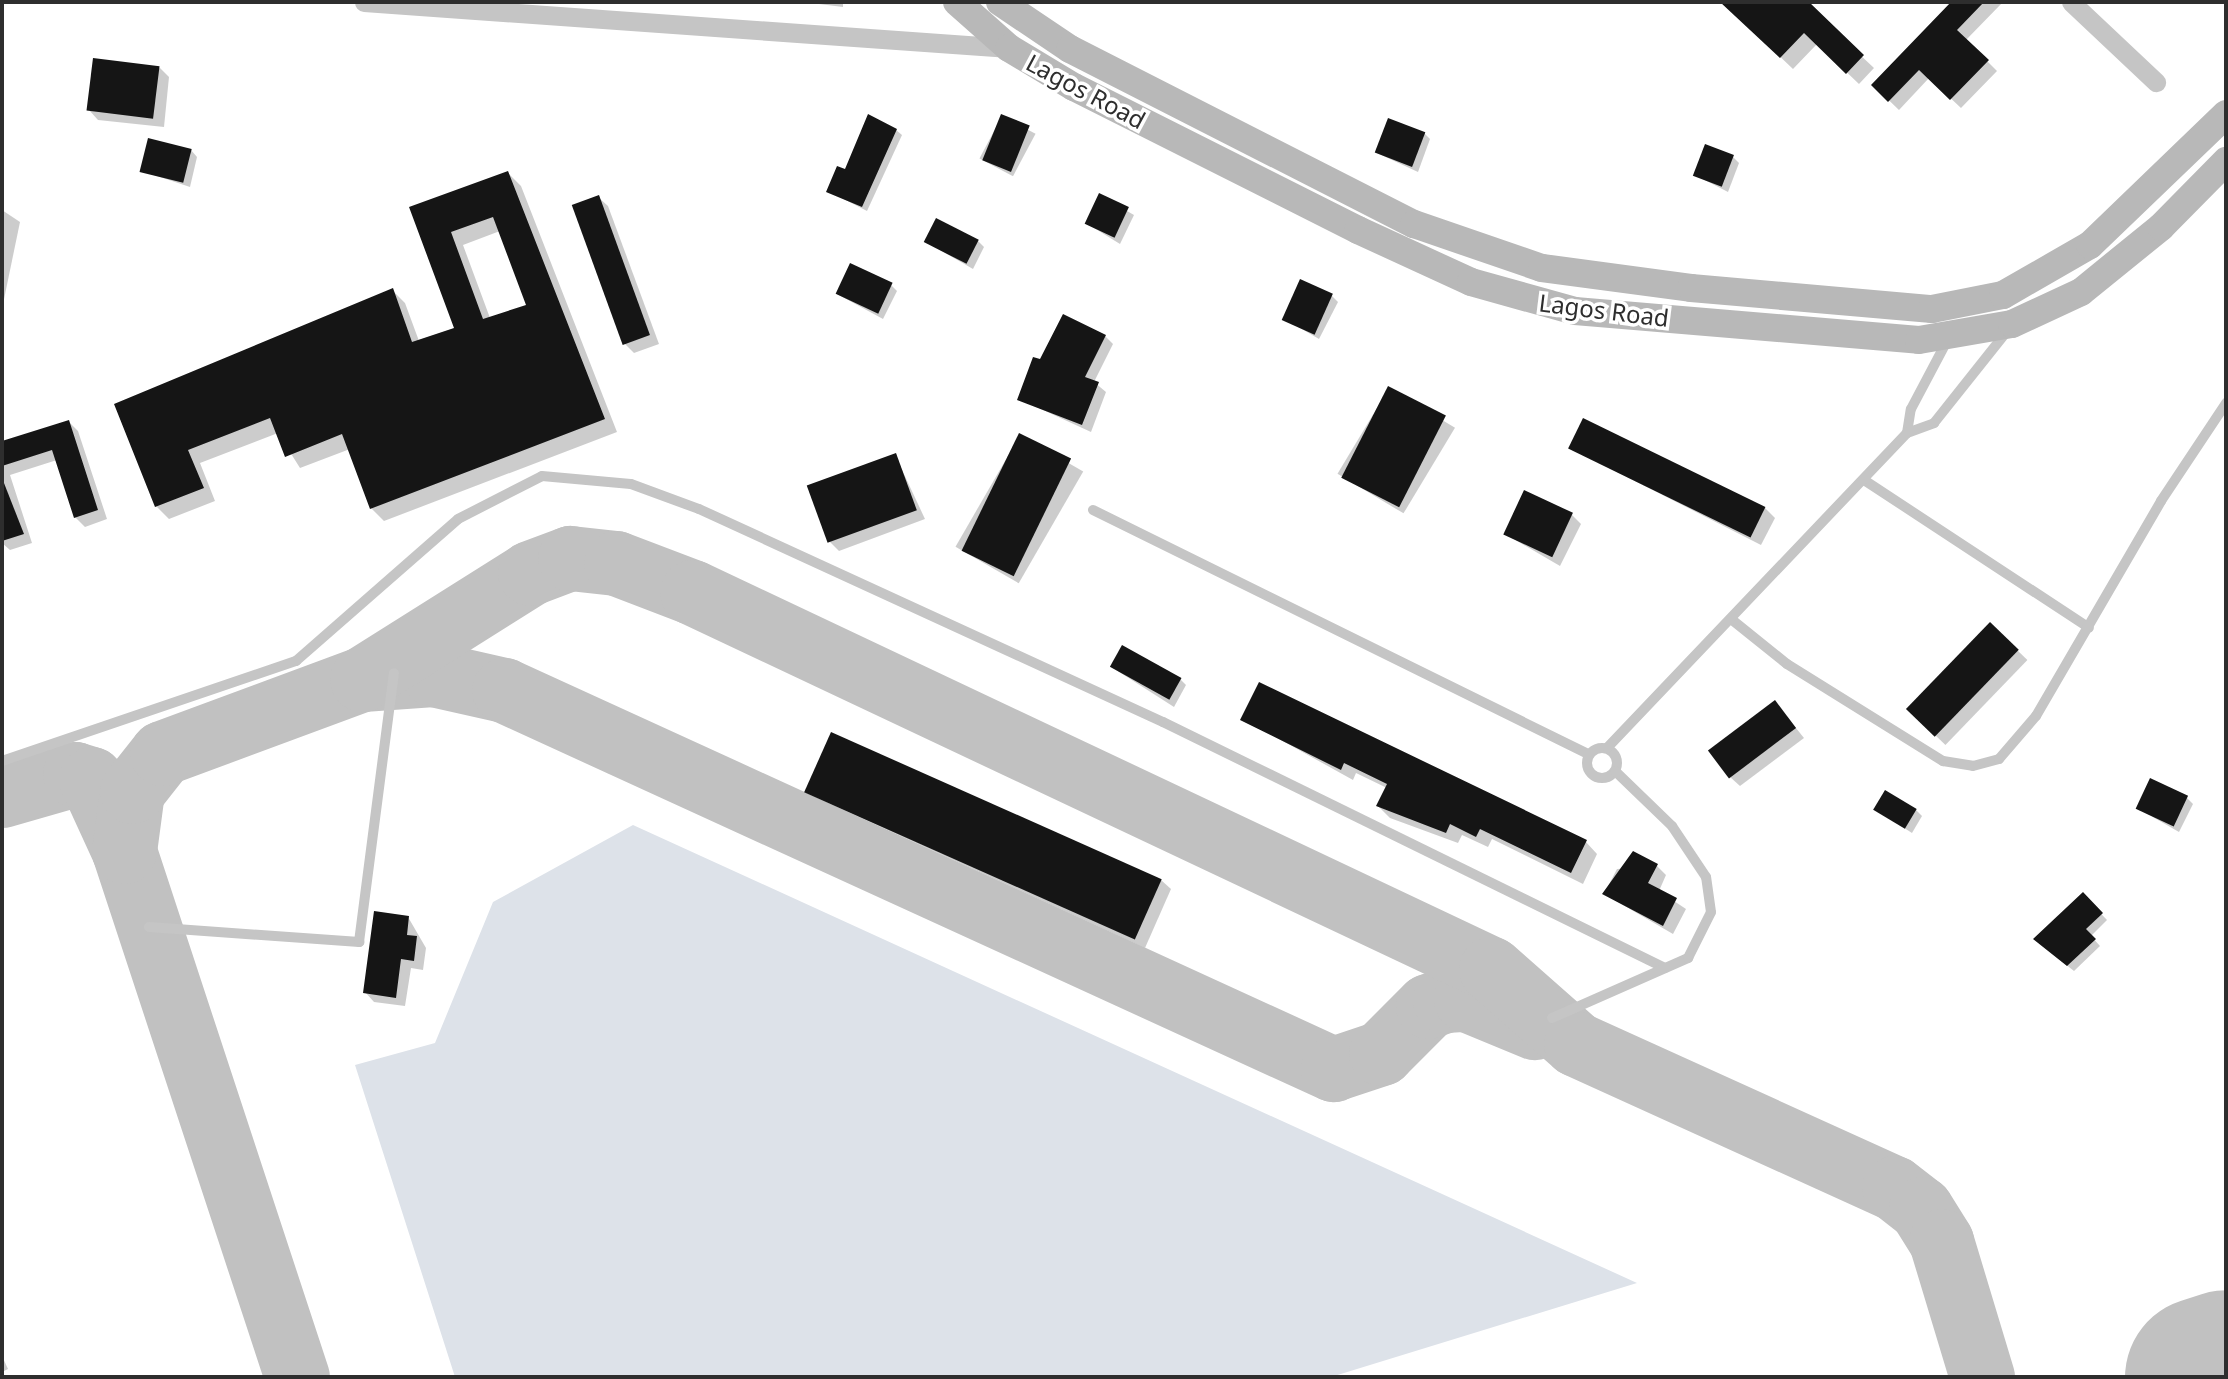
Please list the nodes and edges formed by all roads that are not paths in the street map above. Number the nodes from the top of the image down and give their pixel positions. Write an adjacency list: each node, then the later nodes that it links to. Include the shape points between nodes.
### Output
1 (363, 2): 5 (street)
2 (957, 2): 5 (main road, Lagos Road)
3 (1000, 2): 7 (main road, Lagos Road, via 1070,50 1413,224 1542,268 1691,288 1932,309 2003,295 2090,245)
4 (2071, 2): 6 (street)
5 (1009, 48): 10 (main road, Lagos Road, via 1358,230 1523,299 1632,317 1919,340)
6 (2156, 82)
7 (2226, 114)
8 (2226, 161): 9 (main road, Lagos Road, via 2161,227 2081,292)
9 (2012, 324): 10 (main road, Lagos Road); 12 (lane, via 1934,424)
10 (1951, 335): 12 (lane, via 1911,409)
11 (2226, 403): 16 (lane)
12 (1907, 433): 13 (lane)
13 (1864, 480): 15 (lane); 16 (lane)
14 (1093, 510): 19 (lane)
15 (1731, 619): 16 (lane, via 1787,664 1898,735 1943,761 1973,766 1999,759 2036,716); 18 (lane)
16 (2089, 628)
17 (394, 673): 22 (lane, via 359,942)
18 (1607, 748): 19 (lane); 21 (lane, via 1616,758)
19 (1588, 754): 21 (lane, via 1591,774 1604,778)
20 (2, 761): 23 (lane, via 296,661 458,519 542,476 631,484 699,509 1163,722)
21 (1615, 771): 23 (lane, via 1672,826 1706,877 1711,912 1688,958)
22 (149, 927)
23 (1665, 968): 24 (lane)
24 (1552, 1018)

